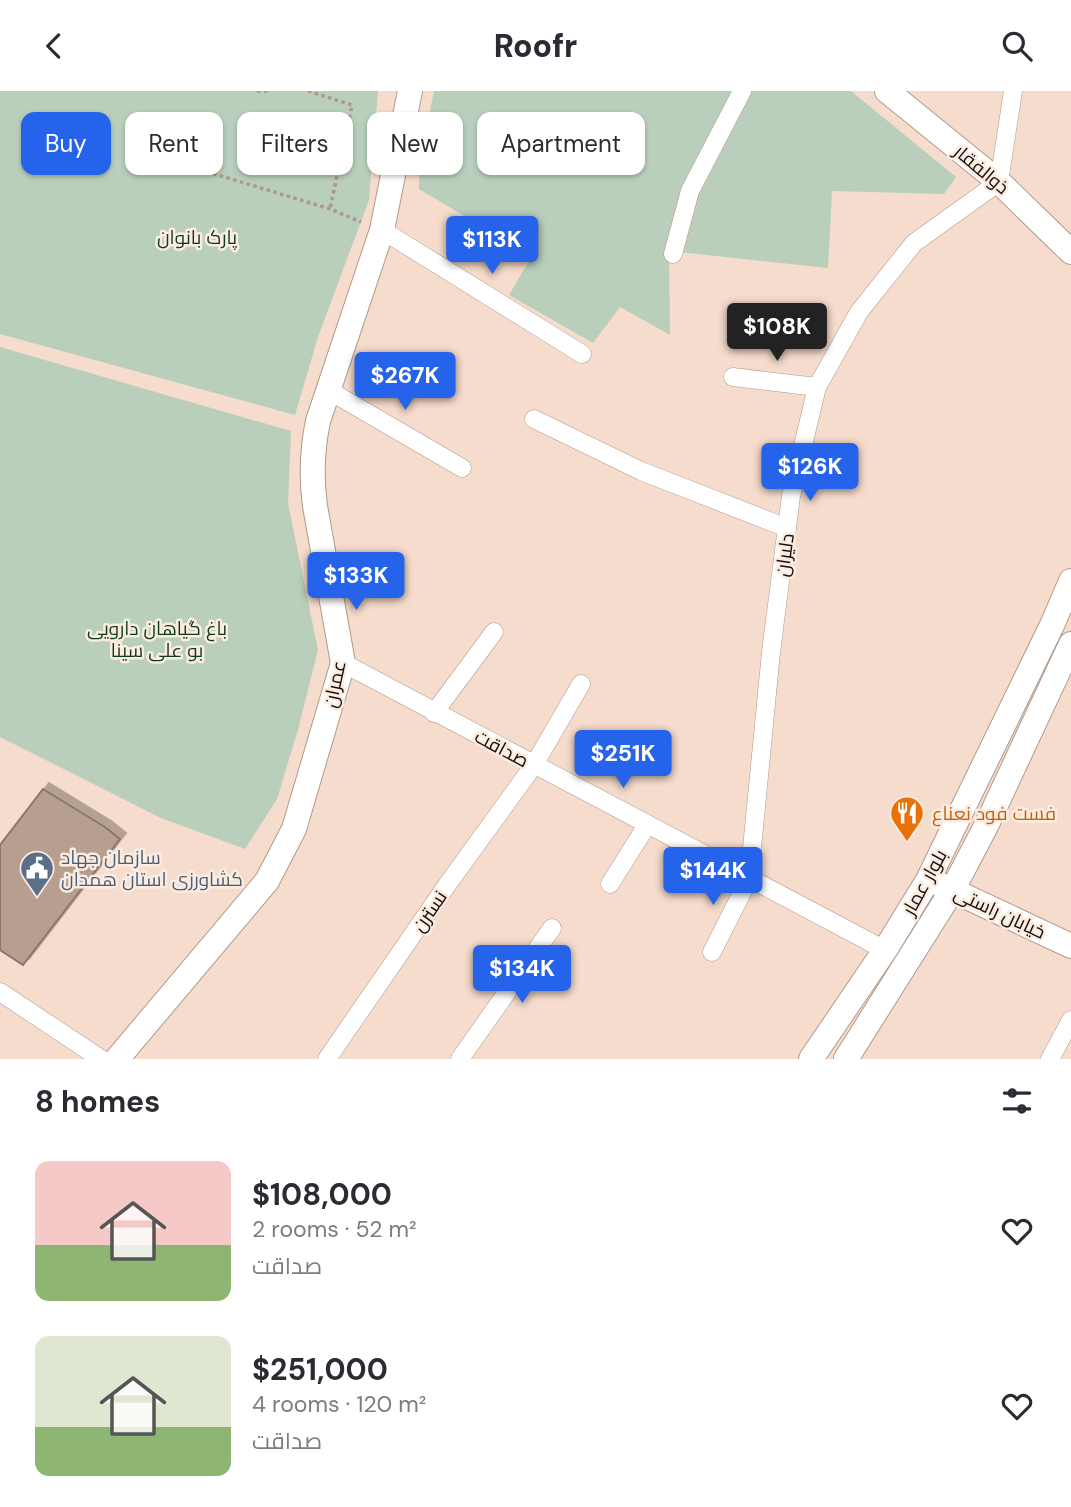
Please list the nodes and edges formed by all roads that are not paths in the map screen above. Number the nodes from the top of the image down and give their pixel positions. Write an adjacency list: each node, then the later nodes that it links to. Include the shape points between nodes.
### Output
1 (410, 91): 6 (street, عمران)
2 (742, 91): 8 (street, via 690,191)
3 (887, 91): 5 (street, ذوالفقار)
4 (1013, 91): 5 (street)
5 (999, 181): 7 (street, ذوالفقار); 11 (street, دلیران, via 914,243 859,312)
6 (382, 230): 9 (street); 12 (street, عمران)
7 (1071, 253)
8 (673, 254)
9 (582, 354)
10 (733, 377): 11 (street)
11 (817, 387): 15 (street, دلیران, via 791,496)
12 (328, 390): 14 (street); 19 (street, عمران, via 313,443 312,484)
13 (534, 419): 15 (street, via 641,471)
14 (462, 468)
15 (788, 528): 25 (street, دلیران)
16 (1071, 581): 26 (street, بلوار عمار)
17 (494, 632): 22 (street)
18 (1071, 644): 20 (street, بلوار عمار)
19 (343, 663): 22 (street, صداقت); 36 (street, عمران, via 294,829 267,880)
20 (1063, 678): 28 (street, بلوار عمار)
21 (581, 684): 23 (street, نسترن)
22 (434, 713): 23 (street, صداقت)
23 (534, 765): 24 (street, صداقت); 37 (street, نسترن)
24 (647, 825): 25 (street, صداقت); 27 (street)
25 (749, 879): 31 (street, صداقت); 32 (street)
26 (928, 880): 28 (street, خیابان راستی); 31 (street, بلوار عمار)
27 (610, 884)
28 (953, 889): 30 (street, خیابان راستی); 40 (street, بلوار عمار)
29 (552, 928): 38 (street)
30 (1071, 946)
31 (885, 950): 39 (street, بلوار عمار)
32 (712, 952)
33 (0, 992): 35 (street)
34 (1071, 1020): 41 (street)
35 (101, 1059)
36 (117, 1059)
37 (327, 1059)
38 (460, 1059)
39 (811, 1059)
40 (846, 1059)
41 (1050, 1059)

